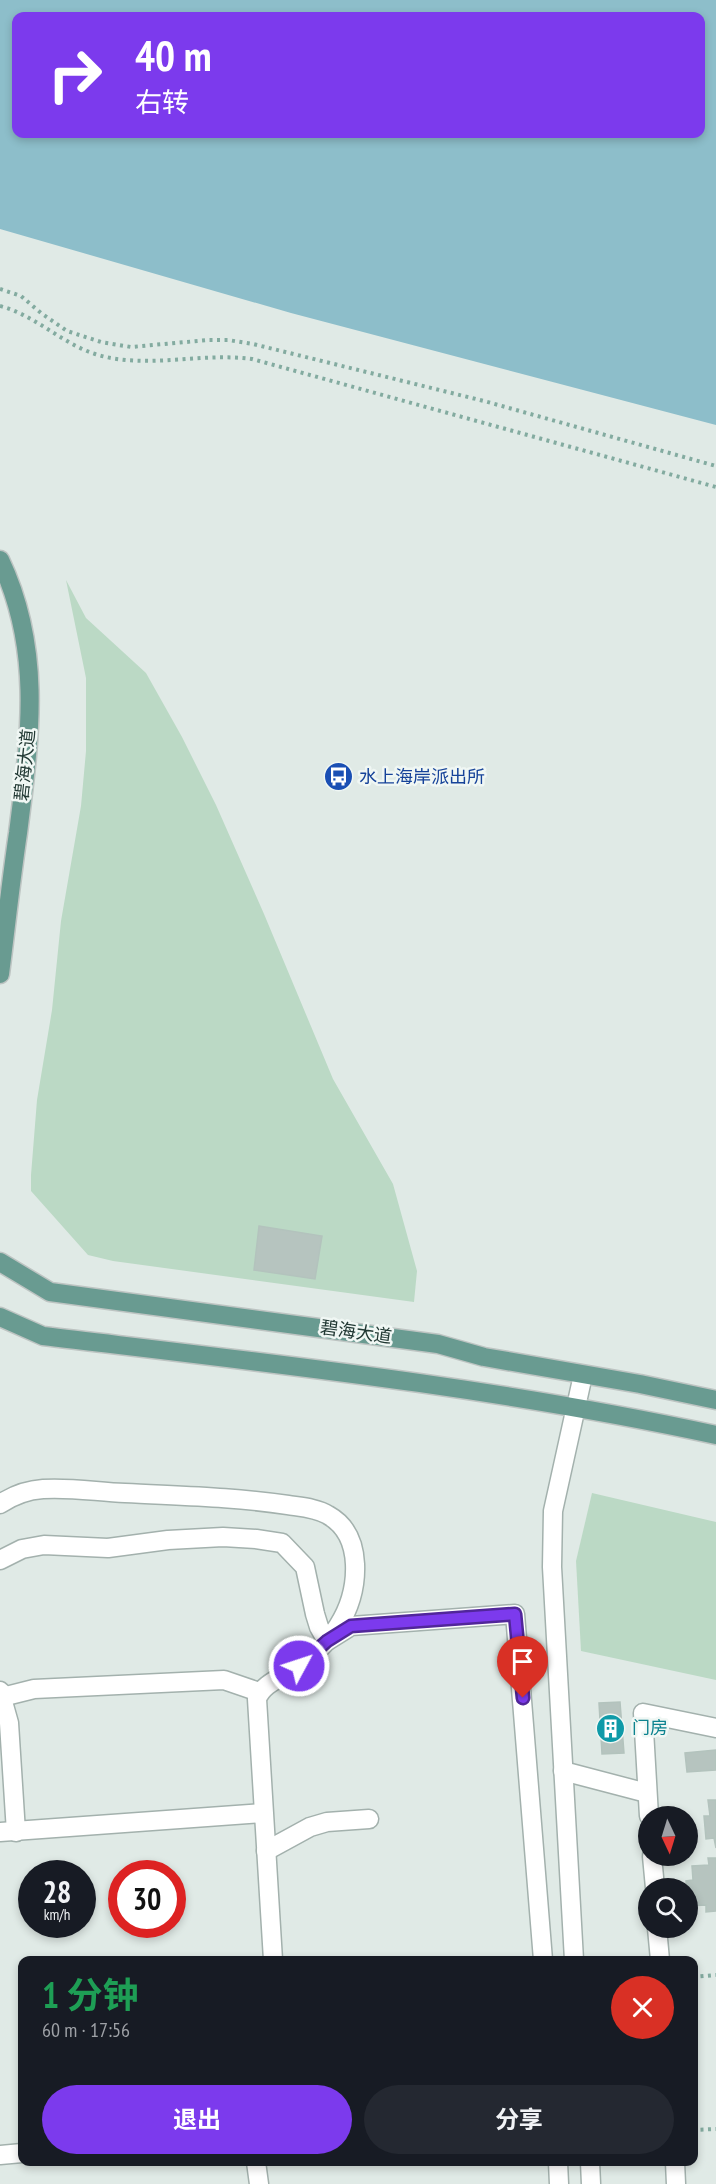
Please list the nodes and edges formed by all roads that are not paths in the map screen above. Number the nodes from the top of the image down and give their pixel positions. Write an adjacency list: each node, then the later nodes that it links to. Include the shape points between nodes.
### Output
1 (0, 560): 2 (main road, 碧海大道, via 22,623 32,699)
2 (0, 974)
3 (0, 1262): 5 (main road, 碧海大道, via 50,1292 438,1344 484,1357)
4 (0, 1317): 7 (main road, via 43,1336 416,1381)
5 (583, 1375): 6 (main road, 碧海大道); 7 (street)
6 (716, 1400)
7 (576, 1406): 8 (main road); 15 (street, via 553,1511 552,1568)
8 (716, 1435)
9 (0, 1504): 11 (street, via 27,1492 55,1489 242,1500 326,1513 344,1526 355,1563 348,1609)
10 (0, 1560): 11 (street, via 22,1549 44,1545 108,1548 223,1538 282,1543 305,1567 319,1628)
11 (327, 1641): 12 (street, via 299,1666); 24 (street, via 351,1626 515,1614)
12 (259, 1692): 13 (street, via 224,1680); 18 (street, via 256,1707)
13 (1, 1694): 20 (street, via 9,1723)
14 (716, 1728): 16 (street, via 643,1713)
15 (563, 1771): 16 (street); 25 (street)
16 (647, 1793): 17 (street)
17 (648, 1806)
18 (263, 1813): 20 (street); 21 (street)
19 (369, 1819): 21 (street, via 310,1827)
20 (8, 1832)
21 (266, 1851): 23 (street)
22 (658, 1938): 26 (street)
23 (273, 1956)
24 (543, 1956)
25 (574, 1956)
26 (660, 1956)
27 (18, 2154): 28 (street)
28 (0, 2155)
29 (256, 2166): 33 (street)
30 (558, 2166): 34 (street)
31 (590, 2166): 35 (street)
32 (675, 2166): 36 (street)
33 (258, 2184)
34 (559, 2184)
35 (591, 2184)
36 (676, 2184)

